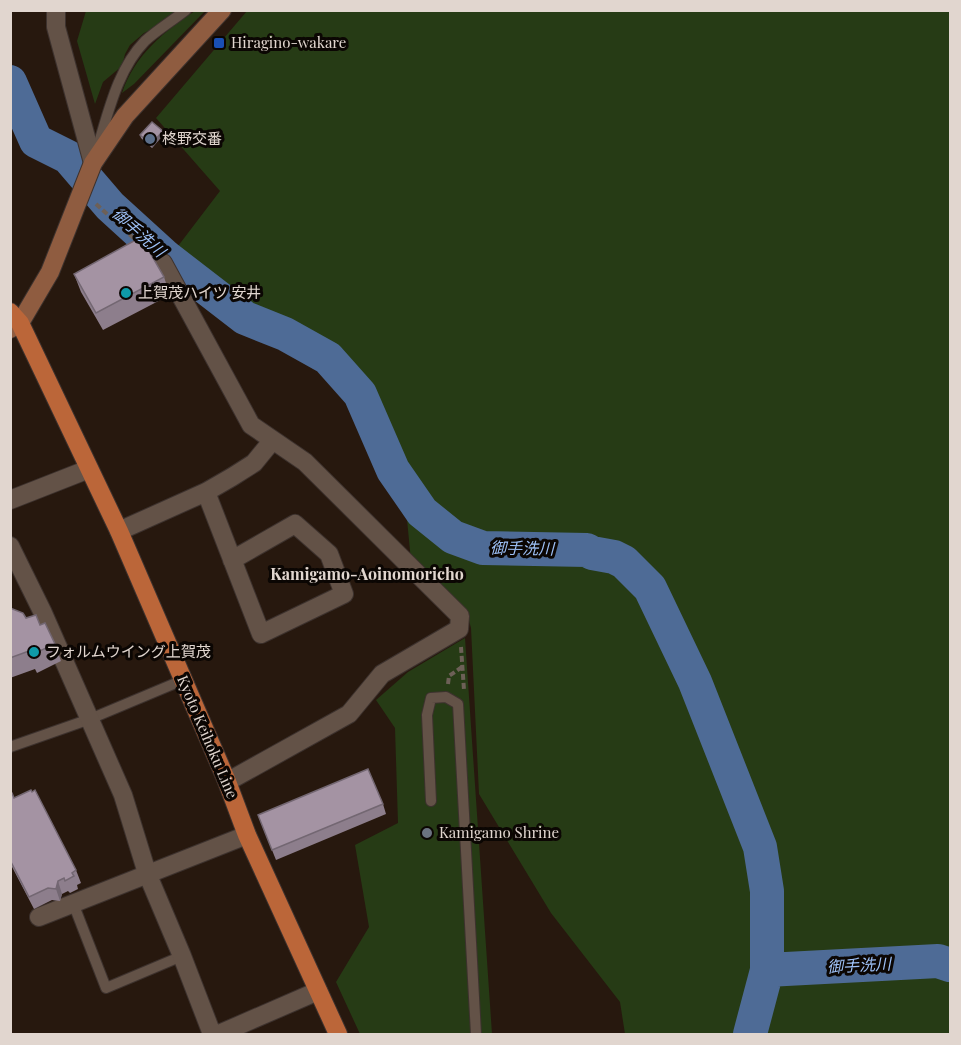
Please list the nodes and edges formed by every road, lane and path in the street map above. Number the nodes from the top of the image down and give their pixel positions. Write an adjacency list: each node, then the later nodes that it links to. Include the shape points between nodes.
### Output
1 (56, 10): 4 (street, via 56,27)
2 (186, 10): 4 (lane, via 145,41 130,61 115,91)
3 (222, 10): 4 (street, via 125,116)
4 (93, 164): 5 (street)
5 (82, 191): 6 (path); 7 (street, via 50,272)
6 (163, 263): 8 (street, via 251,425)
7 (14, 322): 9 (main road, Kyoto Keihoku Line)
8 (272, 441): 10 (street, via 254,463); 15 (street, via 305,462 460,616)
9 (89, 470): 11 (street); 12 (main road, Kyoto Keihoku Line)
10 (206, 492): 12 (street); 14 (street)
11 (10, 500)
12 (119, 531): 17 (main road, Kyoto Keihoku Line)
13 (10, 546): 20 (street)
14 (232, 560): 14 (street, via 261,634 344,594 329,554 295,524)
15 (459, 629): 16 (path); 22 (street, via 382,674 349,714)
16 (462, 667): 18 (path); 19 (path, via 449,676)
17 (183, 680): 20 (lane); 22 (main road, Kyoto Keihoku Line)
18 (464, 691)
19 (446, 697): 23 (lane, via 431,698 427,715); 33 (lane, via 458,704)
20 (90, 719): 21 (lane); 25 (street, via 123,795)
21 (10, 747)
22 (226, 779): 24 (main road, Kyoto Keihoku Line)
23 (431, 801)
24 (247, 835): 25 (street); 29 (main road, Kyoto Keihoku Line)
25 (147, 873): 26 (street); 28 (street)
26 (73, 903): 27 (street); 28 (lane, via 106,988)
27 (39, 917)
28 (182, 956): 30 (street)
29 (318, 992): 31 (street); 32 (main road, Kyoto Keihoku Line)
30 (212, 1035)
31 (219, 1035)
32 (338, 1035)
33 (476, 1035)

